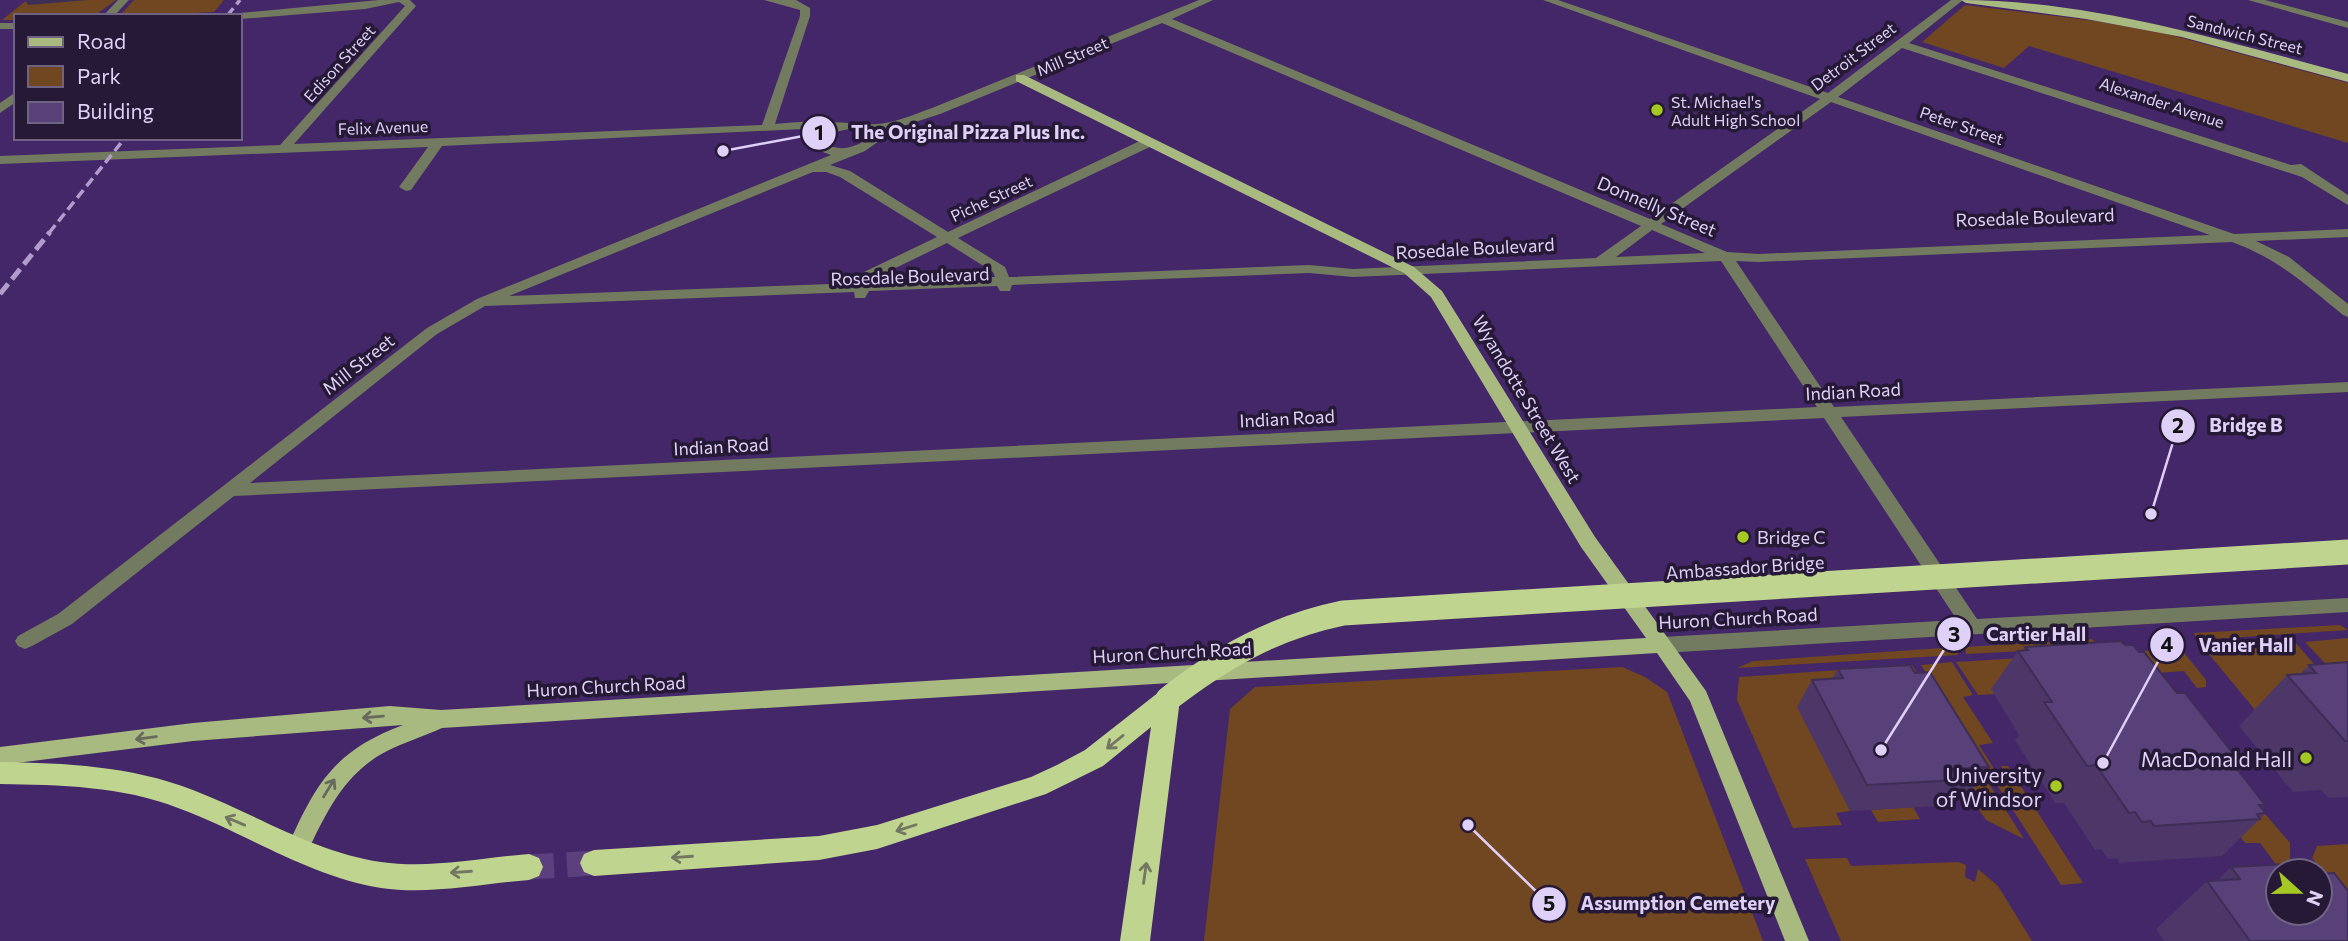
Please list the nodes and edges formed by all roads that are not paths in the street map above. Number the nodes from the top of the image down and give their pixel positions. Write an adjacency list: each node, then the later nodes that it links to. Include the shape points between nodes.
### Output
1 (124, 0): 10 (street)
2 (395, 0): 11 (street)
3 (402, 0): 27 (street, Edison Street, via 411,6)
4 (769, 0): 23 (street, via 805,8 805,16)
5 (1208, 0): 12 (street, Mill Street)
6 (1548, 0): 17 (street, Peter Street)
7 (1958, 0): 14 (street, Detroit Street)
8 (1966, 0): 16 (main road, Sandwich Street, via 2183,34)
9 (2253, 0): 13 (street)
10 (110, 14)
11 (242, 16)
12 (1163, 19): 15 (street, Mill Street); 36 (street, Donnelly Street)
13 (2348, 25)
14 (1900, 44): 17 (street, Detroit Street); 34 (street, Alexander Avenue, via 2306,174)
15 (1020, 78): 20 (street, Mill Street); 26 (main road, Wyandotte Street West)
16 (2348, 78)
17 (1829, 97): 36 (street, Detroit Street); 37 (street, Peter Street)
18 (14, 98): 19 (street)
19 (0, 109)
20 (936, 111): 22 (street, Mill Street); 28 (street, Mill Street, via 931,118)
21 (849, 125): 22 (street, Mill Street); 23 (street, Felix Avenue); 25 (street, Mill Street, via 831,129)
22 (867, 128): 28 (street, via 874,137)
23 (767, 129): 24 (street, Felix Avenue); 25 (street, Felix Avenue)
24 (438, 142): 27 (street, Felix Avenue); 32 (street)
25 (819, 142): 28 (street, Felix Avenue, via 832,151); 33 (street, Mill Street, via 802,161)
26 (1149, 142): 39 (street, Piche Street); 43 (main road, Wyandotte Street West)
27 (284, 148): 29 (street, Felix Avenue)
28 (860, 149): 30 (street, Mill Street); 31 (street, via 844,163)
29 (0, 160)
30 (810, 168): 31 (street); 33 (street, Mill Street)
31 (845, 174): 39 (street)
32 (406, 187)
33 (757, 187): 46 (street, Mill Street)
34 (2348, 201)
35 (2348, 223): 37 (street, Rosedale Boulevard)
36 (1652, 224): 41 (street, Donnelly Street); 42 (street, Detroit Street)
37 (2205, 229): 40 (street, Peter Street); 41 (street, Rosedale Boulevard, via 1749,248)
38 (2348, 233): 40 (street, Rosedale Boulevard)
39 (947, 238): 44 (street, via 1000,270); 45 (street, Piche Street, via 869,275)
40 (2232, 238): 41 (street, Rosedale Boulevard); 47 (street, Peter Street, via 2284,260)
41 (1725, 256): 42 (street, Rosedale Boulevard); 49 (street, Donnelly Street)
42 (1598, 262): 43 (street, Rosedale Boulevard)
43 (1409, 270): 44 (street, Rosedale Boulevard, via 1311,281); 50 (main road, Wyandotte Street West, via 1437,294)
44 (1005, 286): 45 (street, Rosedale Boulevard)
45 (862, 292): 46 (street, Rosedale Boulevard)
46 (475, 306): 51 (street, Mill Street, via 432,331)
47 (2348, 312)
48 (2348, 387): 49 (street, Indian Road)
49 (1829, 413): 50 (street, Indian Road); 54 (street, Donnelly Street)
50 (1518, 428): 51 (street, Indian Road); 56 (main road, Wyandotte Street West, via 1588,542)
51 (228, 491): 55 (street, Mill Street, via 65,619)
52 (2348, 552): 57 (highway, Ambassador Bridge, bridge, via 1343,613 1294,623 1259,637)
53 (2348, 604): 54 (street, Huron Church Road)
54 (1972, 627): 56 (street, Huron Church Road)
55 (25, 641)
56 (1662, 645): 58 (main road, Huron Church Road); 65 (main road, Wyandotte Street West, via 1699,697)
57 (1168, 699): 62 (highway, Ambassador Bridge, one-way to 62, via 1094,758 1066,774 877,837 819,848); 64 (highway, one-way to 57)
58 (441, 719): 59 (main road, Huron Church Road, one-way to 59, via 390,715); 61 (main road, one-way to 58, via 326,791 349,762 375,744)
59 (0, 757)
60 (0, 773): 61 (highway, one-way to 60, via 153,788 90,778)
61 (298, 848): 63 (highway, one-way to 61, via 382,875)
62 (594, 863)
63 (529, 867)
64 (1135, 941)
65 (1797, 941)

